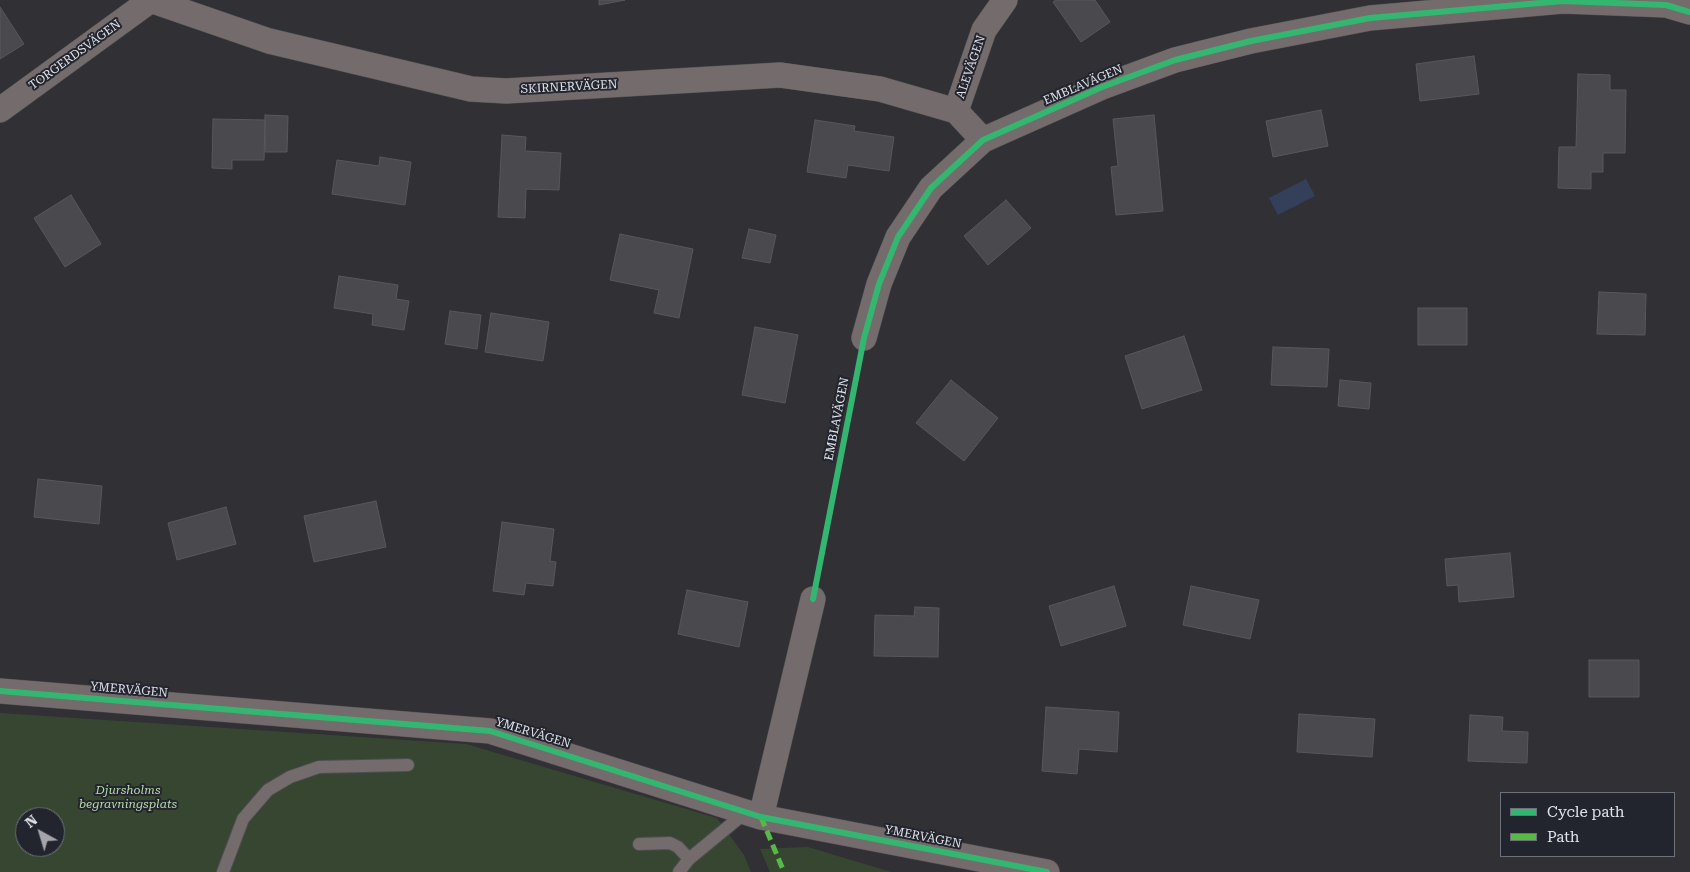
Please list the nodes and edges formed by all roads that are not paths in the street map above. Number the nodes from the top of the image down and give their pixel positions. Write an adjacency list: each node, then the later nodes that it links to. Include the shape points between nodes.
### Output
1 (150, 0): 5 (street, TORGERDSVÄGEN); 6 (street, SKIRNERVÄGEN, via 269,41 471,89 506,91 780,75 880,89)
2 (1006, 0): 6 (street, ALEVÄGEN, via 984,30)
3 (1367, 9): 4 (street, EMBLAVÄGEN, via 1563,1 1666,5); 7 (street, EMBLAVÄGEN, via 1175,60 1102,87)
4 (1690, 12)
5 (0, 110)
6 (956, 111): 7 (street)
7 (983, 140): 8 (street, EMBLAVÄGEN, via 931,188 898,236 879,284)
8 (864, 338)
9 (813, 599): 12 (street)
10 (0, 691): 12 (street, YMERVÄGEN, via 490,731)
11 (408, 765): 15 (lane, via 319,767 290,777 268,790 243,819)
12 (754, 815): 14 (lane); 17 (street, YMERVÄGEN)
13 (639, 844): 14 (lane, via 670,843)
14 (689, 859): 16 (lane)
15 (222, 872)
16 (679, 872)
17 (1047, 872)

